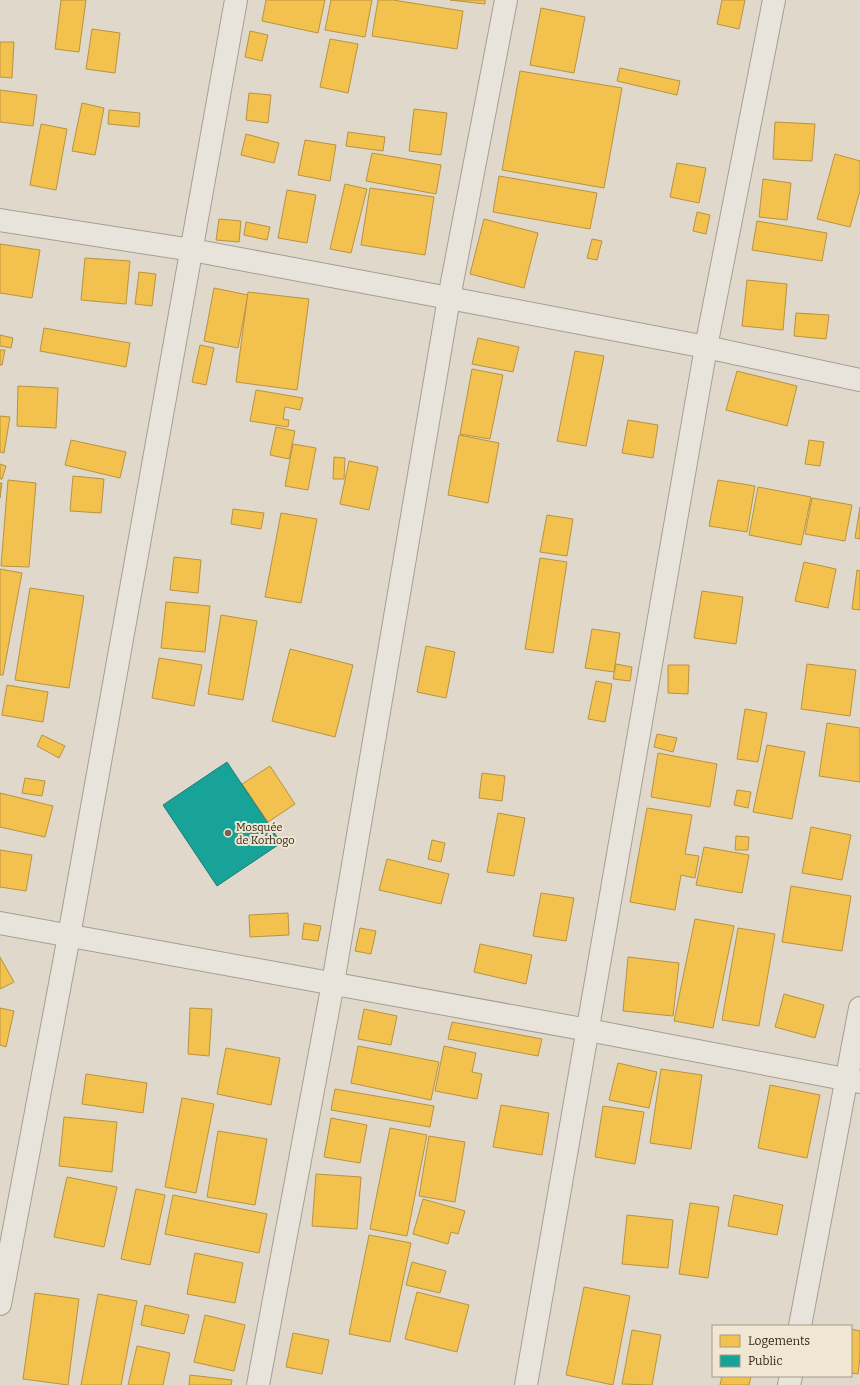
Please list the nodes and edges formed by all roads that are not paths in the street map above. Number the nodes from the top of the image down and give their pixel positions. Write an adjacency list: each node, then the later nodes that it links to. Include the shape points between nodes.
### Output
1 (236, 0): 5 (street)
2 (506, 0): 6 (street)
3 (774, 0): 7 (street)
4 (0, 220): 5 (street)
5 (192, 250): 6 (street); 10 (street)
6 (450, 298): 7 (street); 11 (street)
7 (706, 348): 8 (street); 13 (street)
8 (860, 380)
9 (0, 923): 10 (street)
10 (70, 936): 11 (street); 15 (street)
11 (333, 983): 13 (street); 17 (street)
12 (860, 1008): 14 (street)
13 (588, 1030): 14 (street); 18 (street)
14 (854, 1081): 16 (street)
15 (0, 1304)
16 (800, 1325)
17 (258, 1385)
18 (526, 1385)

